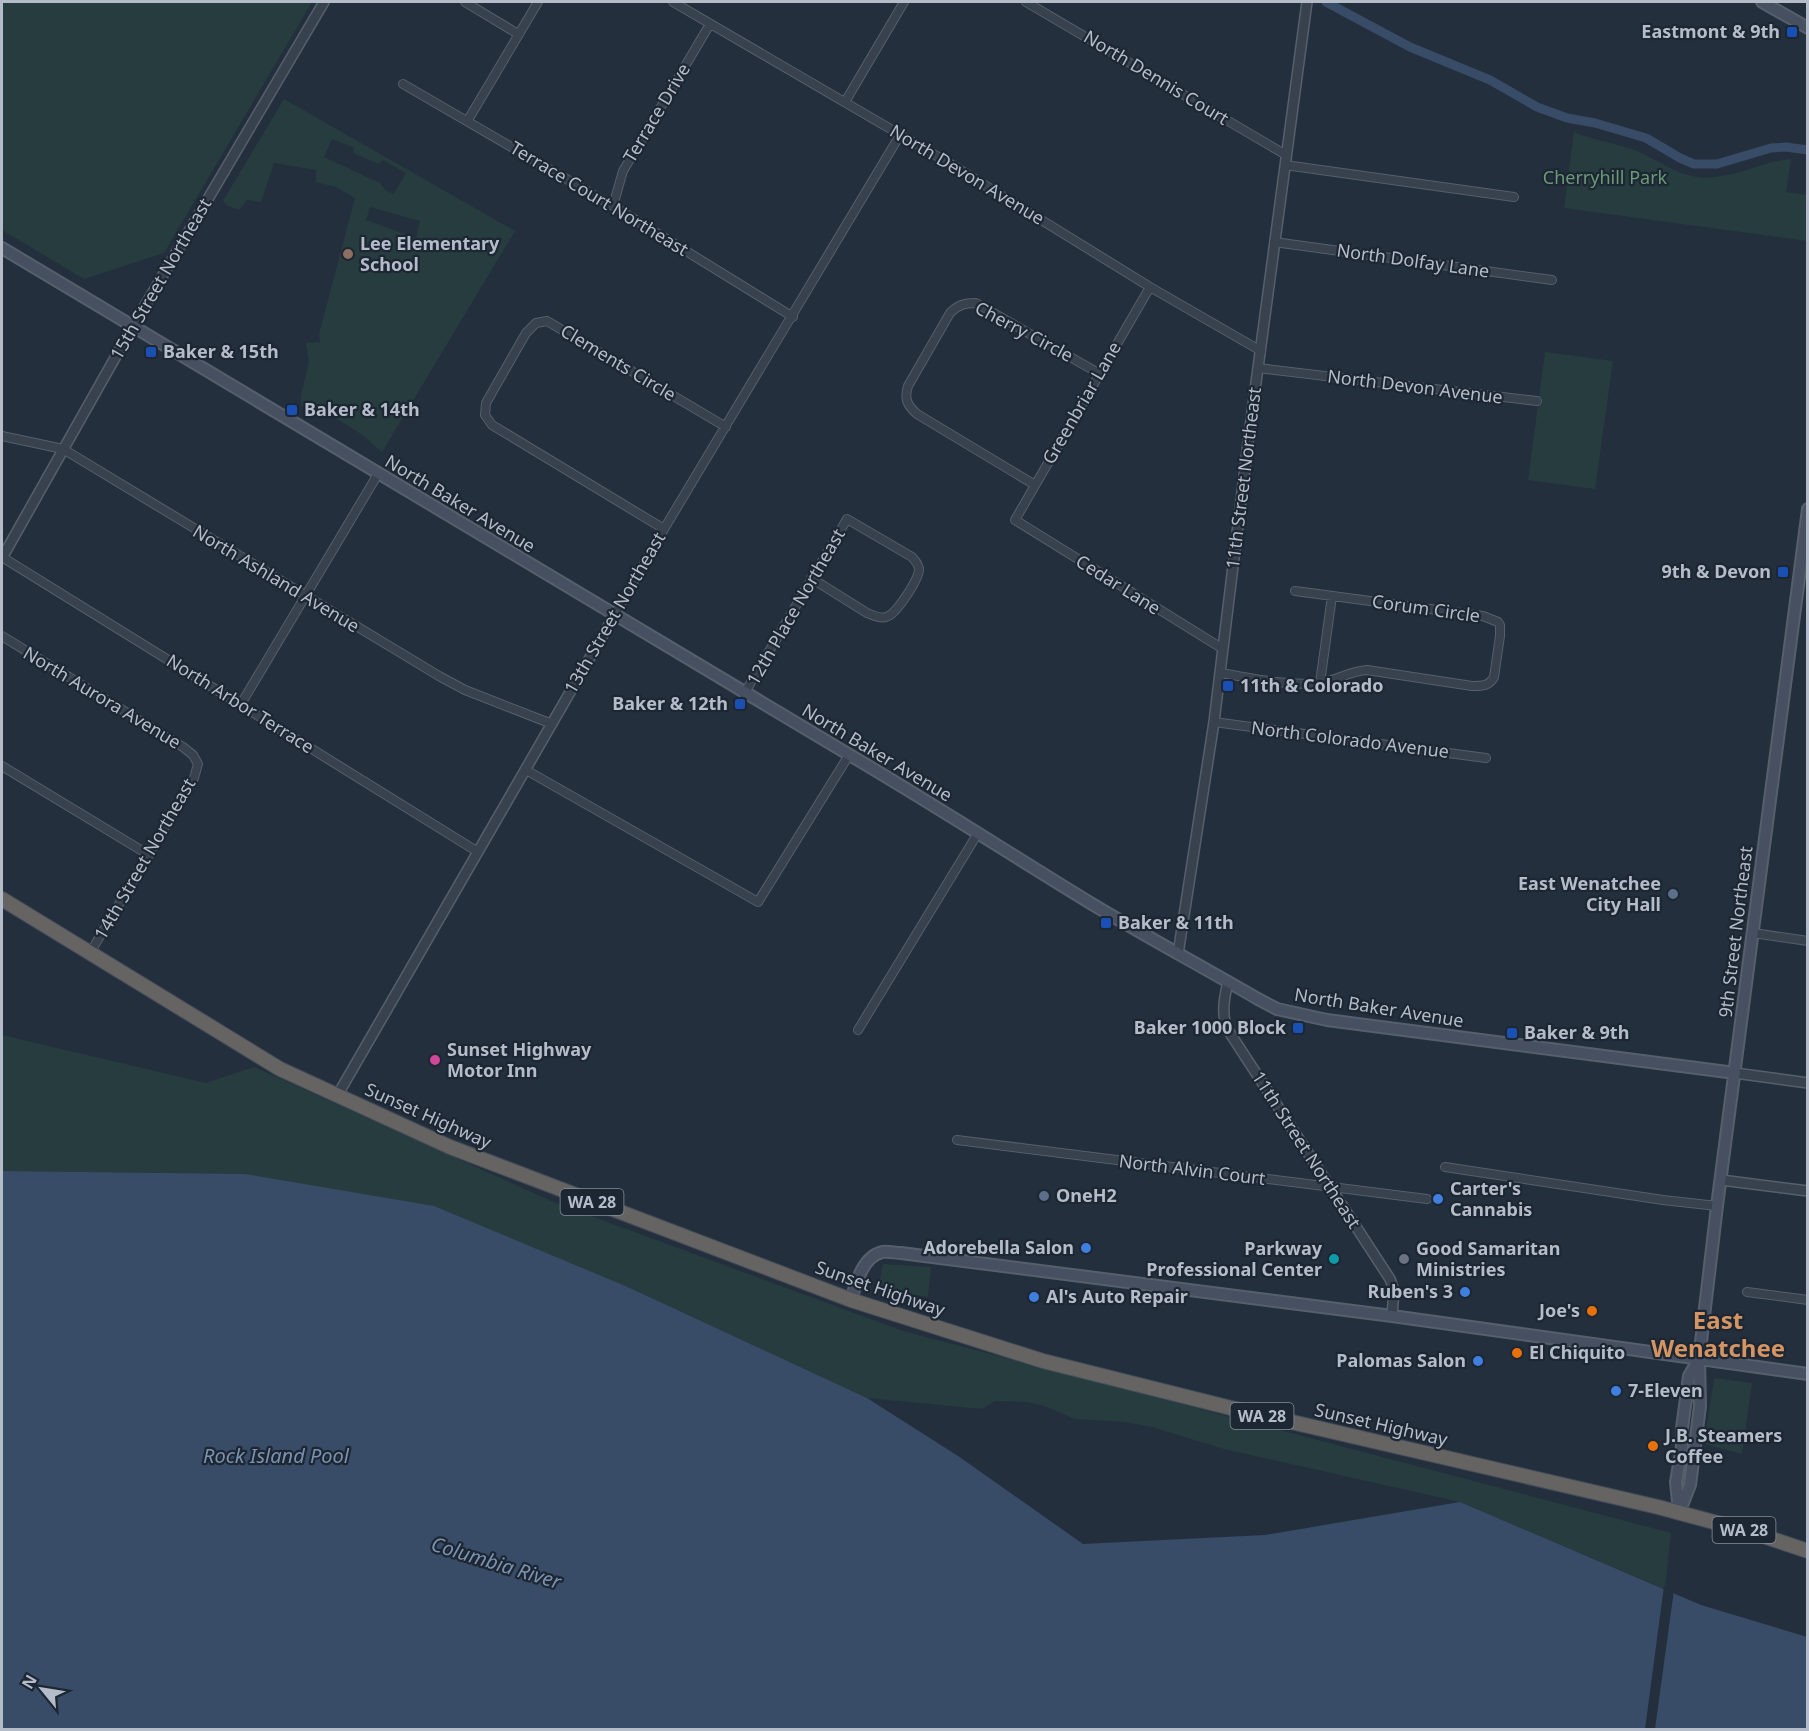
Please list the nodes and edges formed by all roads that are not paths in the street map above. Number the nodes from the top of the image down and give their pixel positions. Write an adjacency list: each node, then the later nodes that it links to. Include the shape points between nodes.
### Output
1 (324, 2): 24 (street, 15th Street Northeast)
2 (465, 2): 11 (street)
3 (538, 2): 11 (street)
4 (673, 2): 9 (street, North Devon Avenue)
5 (904, 2): 13 (street)
6 (1026, 2): 16 (street, North Dennis Court)
7 (1307, 2): 16 (street, 11th Street Northeast)
8 (1762, 2): 10 (main road)
9 (710, 24): 13 (street, North Devon Avenue); 18 (street, Terrace Drive, via 623,171)
10 (1808, 28)
11 (518, 34): 14 (street)
12 (403, 84): 14 (street, Terrace Court Northeast)
13 (845, 102): 15 (street, North Devon Avenue)
14 (468, 120): 18 (street, Terrace Court Northeast)
15 (900, 135): 22 (street, North Devon Avenue); 23 (street, 13th Street Northeast)
16 (1285, 160): 17 (street, North Dennis Court); 19 (street, 11th Street Northeast)
17 (1514, 197)
18 (613, 206): 23 (street, Terrace Court Northeast)
19 (1274, 242): 21 (street, North Dolfay Lane); 25 (street, 11th Street Northeast)
20 (2, 248): 24 (main road, North Baker Avenue)
21 (1552, 279)
22 (1150, 286): 25 (street, North Devon Avenue); 27 (street, Greenbriar Lane)
23 (793, 317): 29 (street, 13th Street Northeast)
24 (133, 326): 31 (street, 15th Street Northeast); 32 (main road, North Baker Avenue)
25 (1261, 351): 26 (street, 11th Street Northeast)
26 (1258, 368): 28 (street, North Devon Avenue); 45 (street, 11th Street Northeast)
27 (1100, 374): 33 (street, Greenbriar Lane); 33 (street, Cherry Circle, via 976,303 965,303 950,313 908,386 907,403 917,414)
28 (1537, 401)
29 (726, 427): 36 (street, 13th Street Northeast); 36 (street, Clements Circle, via 547,321 536,323 526,333 486,403 485,415 492,425)
30 (2, 436): 31 (street, North Ashland Avenue)
31 (63, 449): 38 (street, 15th Street Northeast); 42 (street, North Ashland Avenue)
32 (378, 474): 42 (street); 43 (main road, North Baker Avenue)
33 (1035, 485): 35 (street, Greenbriar Lane)
34 (1808, 509): 37 (main road, 9th Street Northeast)
35 (1015, 520): 45 (street, Cedar Lane)
36 (664, 529): 43 (street, 13th Street Northeast)
37 (1806, 530): 61 (main road, 9th Street Northeast)
38 (2, 558): 49 (street, North Arbor Terrace)
39 (811, 578): 39 (street, 12th Place Northeast, via 867,613 885,618 893,614 919,572 912,557 847,519); 48 (street, 12th Place Northeast)
40 (1295, 591): 41 (street, Corum Circle)
41 (1332, 596): 47 (street); 47 (street, Corum Circle, via 1489,617 1500,625 1500,636 1494,676 1485,686 1367,670)
42 (306, 597): 49 (street); 51 (street, North Ashland Avenue, via 465,690)
43 (614, 616): 48 (main road, North Baker Avenue); 51 (street, 13th Street Northeast)
44 (2, 636): 54 (street, North Aurora Avenue, via 183,747)
45 (1223, 649): 46 (street, 11th Street Northeast)
46 (1220, 673): 47 (street, Corum Circle); 50 (street, 11th Street Northeast)
47 (1320, 683)
48 (744, 694): 52 (main road, North Baker Avenue)
49 (241, 705): 58 (street, North Arbor Terrace)
50 (1214, 722): 53 (street, North Colorado Avenue); 64 (street, 11th Street Northeast)
51 (552, 724): 56 (street, 13th Street Northeast)
52 (849, 755): 56 (street, via 758,902); 57 (main road, North Baker Avenue)
53 (1486, 758)
54 (198, 764): 59 (street, 14th Street Northeast, via 194,778)
55 (2, 766): 59 (street)
56 (526, 770): 58 (street, 13th Street Northeast)
57 (978, 833): 64 (main road, North Baker Avenue); 66 (street)
58 (478, 852): 69 (street, 13th Street Northeast)
59 (149, 855): 63 (street, 14th Street Northeast)
60 (2, 899): 63 (highway, Sunset Highway / WA 28)
61 (1753, 933): 62 (street); 67 (main road, 9th Street Northeast)
62 (1808, 941)
63 (90, 953): 69 (highway, Sunset Highway / WA 28, via 280,1069)
64 (1178, 954): 65 (main road, North Baker Avenue)
65 (1228, 982): 67 (main road, North Baker Avenue, via 1277,1009 1327,1020); 73 (street, 11th Street Northeast, via 1223,1016 1226,1027)
66 (858, 1030)
67 (1735, 1073): 68 (street, North Baker Avenue); 72 (main road, 9th Street Northeast)
68 (1808, 1083)
69 (338, 1096): 78 (highway, Sunset Highway / WA 28, via 450,1147)
70 (957, 1140): 73 (street, North Alvin Court)
71 (1445, 1167): 76 (street)
72 (1721, 1180): 74 (street); 76 (main road, 9th Street Northeast)
73 (1332, 1187): 75 (street, North Alvin Court); 80 (street, 11th Street Northeast, via 1390,1279 1394,1290)
74 (1808, 1191)
75 (1427, 1199)
76 (1717, 1206): 81 (main road, 9th Street Northeast)
77 (1747, 1292): 79 (street)
78 (851, 1300): 80 (main road, via 858,1278 869,1261 881,1252); 83 (highway, Sunset Highway / WA 28, via 1043,1361)
79 (1808, 1300)
80 (1392, 1316): 81 (main road)
81 (1699, 1359): 82 (main road); 83 (main road, 9th Street Northeast, via 1700,1406 1690,1485)
82 (1808, 1374)
83 (1679, 1513): 84 (highway, Sunset Highway / WA 28)
84 (1808, 1551)

